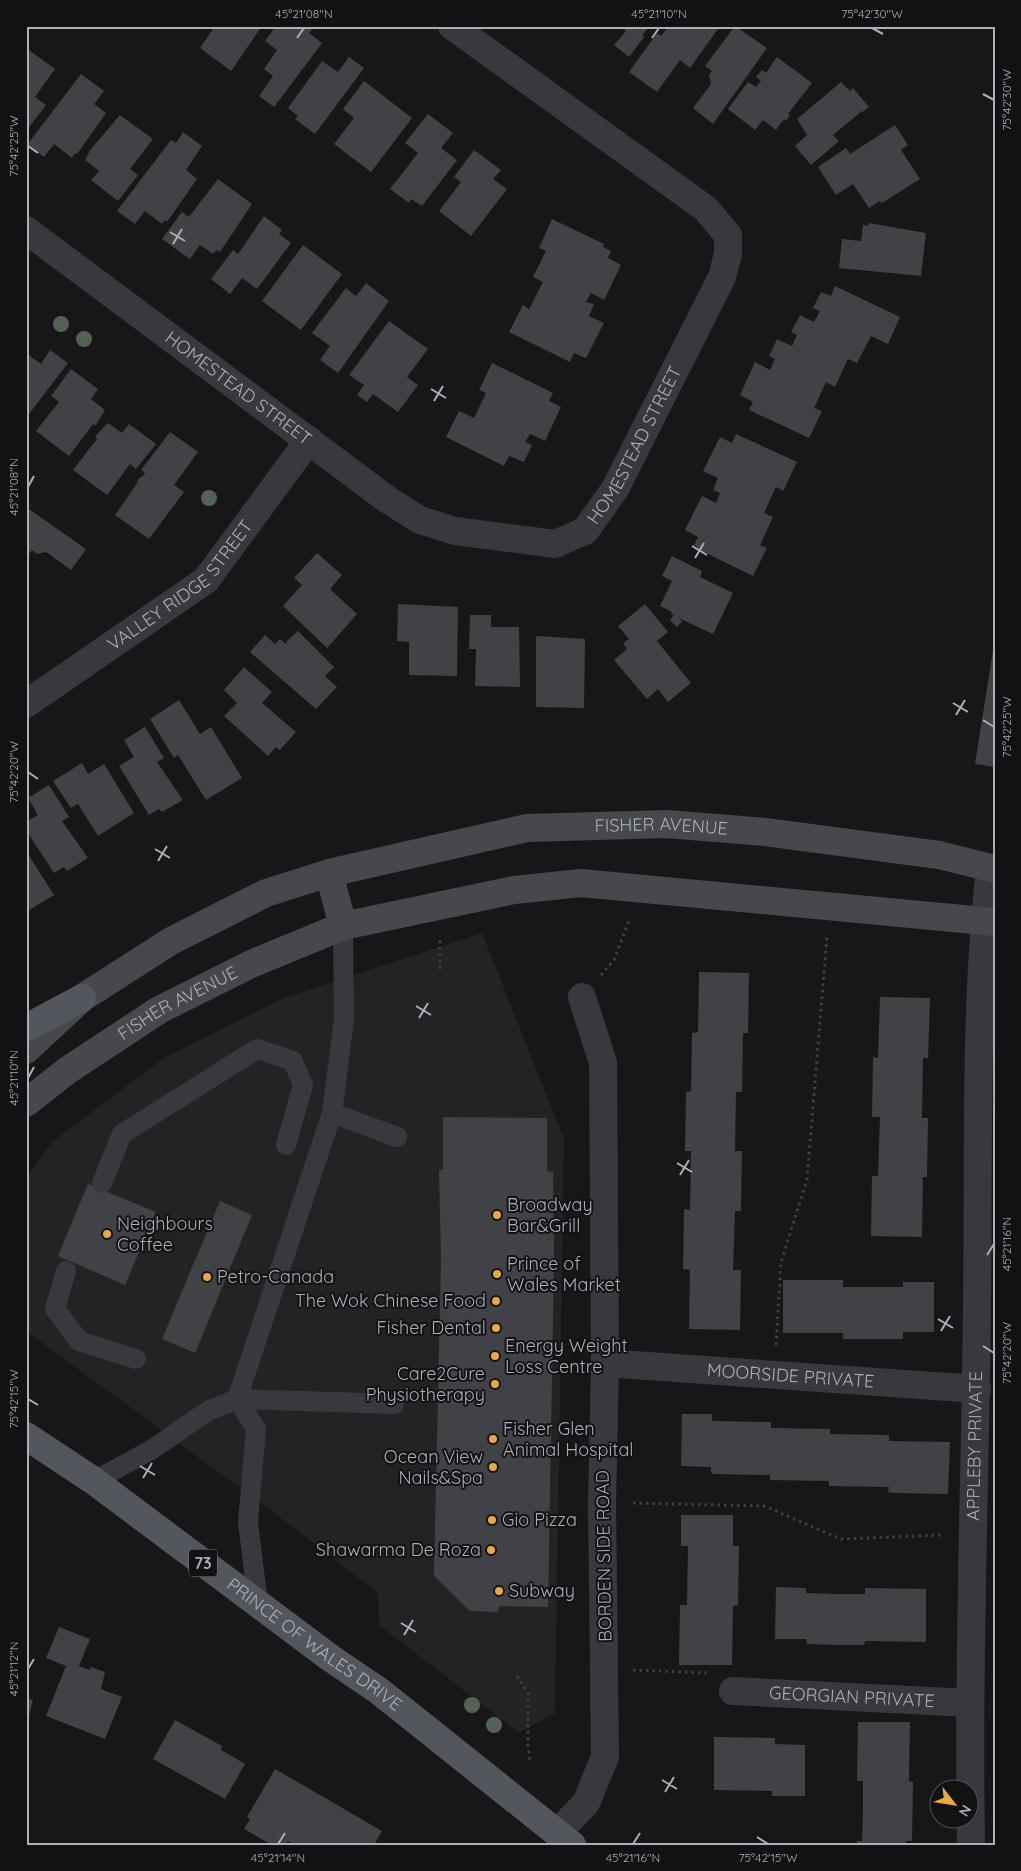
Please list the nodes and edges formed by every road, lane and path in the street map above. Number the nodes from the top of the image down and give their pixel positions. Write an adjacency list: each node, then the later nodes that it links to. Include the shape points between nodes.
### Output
1 (452, 26): 3 (street, HOMESTEAD STREET, via 706,209 728,235 728,254 722,277 615,489 585,531 555,544 455,531 420,520)
2 (26, 230): 3 (street, HOMESTEAD STREET)
3 (309, 440): 4 (street, VALLEY RIDGE STREET, via 206,580)
4 (26, 704)
5 (992, 868): 6 (main road, FISHER AVENUE, via 939,855 775,833 667,824 527,828); 8 (street, APPLEBY PRIVATE)
6 (329, 873): 9 (main road); 12 (main road, FISHER AVENUE, via 266,893 171,941)
7 (630, 918): 11 (path, via 614,960)
8 (989, 922): 9 (main road, FISHER AVENUE, via 581,883 514,890); 24 (street, APPLEBY PRIVATE, via 980,986)
9 (343, 926): 15 (main road, FISHER AVENUE, via 251,964 159,1010 68,1070); 16 (lane, via 344,1019)
10 (827, 931): 23 (path, via 807,1180 781,1262)
11 (582, 996): 22 (street, BORDEN SIDE ROAD, via 603,1063)
12 (82, 998): 13 (main road); 14 (main road, FISHER AVENUE)
13 (26, 1028)
14 (26, 1050)
15 (26, 1103)
16 (332, 1113): 17 (lane); 25 (lane)
17 (397, 1137)
18 (286, 1145): 19 (lane, via 303,1085 293,1061 257,1048 122,1134)
19 (102, 1183)
20 (66, 1270): 21 (lane, via 55,1309 79,1342)
21 (136, 1359)
22 (605, 1363): 23 (street, MOORSIDE PRIVATE); 29 (street, BORDEN SIDE ROAD)
23 (774, 1375): 24 (street, MOORSIDE PRIVATE)
24 (976, 1389): 30 (street, APPLEBY PRIVATE)
25 (237, 1399): 26 (lane); 28 (lane, via 208,1411 152,1450); 31 (lane, via 256,1429 248,1522)
26 (394, 1404)
27 (26, 1436): 28 (main road, PRINCE OF WALES DRIVE / 73)
28 (94, 1481): 31 (main road, PRINCE OF WALES DRIVE / 73)
29 (602, 1503): 30 (path, via 764,1506 841,1539); 32 (street, BORDEN SIDE ROAD)
30 (973, 1534): 36 (street, APPLEBY PRIVATE)
31 (258, 1604): 38 (main road, PRINCE OF WALES DRIVE / 73, via 378,1691)
32 (605, 1668): 33 (path); 38 (street, BORDEN SIDE ROAD, via 605,1757 586,1802)
33 (712, 1673)
34 (516, 1676): 37 (path, via 528,1693)
35 (733, 1691): 36 (street, GEORGIAN PRIVATE)
36 (969, 1703): 39 (street, APPLEBY PRIVATE)
37 (530, 1760)
38 (564, 1839)
39 (971, 1845)

